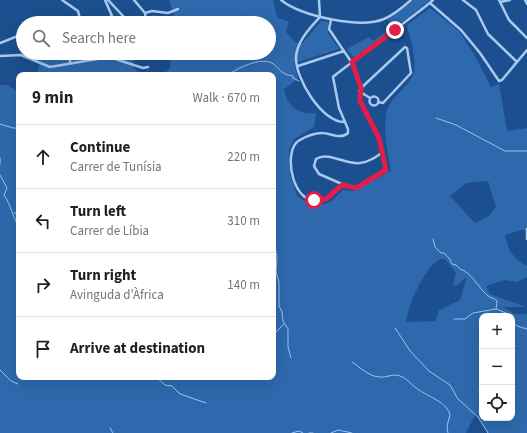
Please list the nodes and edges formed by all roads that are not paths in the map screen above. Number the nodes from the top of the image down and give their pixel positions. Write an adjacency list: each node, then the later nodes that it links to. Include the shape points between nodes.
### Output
1 (62, 0): 16 (street, via 77,10)
2 (107, 0): 17 (street); 18 (street)
3 (134, 0): 15 (street)
4 (281, 0): 20 (street, via 291,7)
5 (319, 0): 20 (street)
6 (411, 0): 21 (street, via 394,14 380,21)
7 (433, 0): 12 (street)
8 (464, 0): 33 (street, via 476,10 488,34)
9 (510, 0): 11 (street)
10 (525, 0): 13 (street)
11 (500, 1): 23 (street, via 509,20)
12 (430, 3): 32 (street); 33 (street, via 462,30 500,81)
13 (527, 4)
14 (178, 9): 15 (street, via 168,13)
15 (145, 13): 19 (street)
16 (79, 16)
17 (112, 16)
18 (123, 16)
19 (145, 16)
20 (320, 17): 21 (street); 35 (street, via 301,41 296,56)
21 (331, 20): 26 (street, via 329,30)
22 (16, 37): 24 (street)
23 (527, 38)
24 (0, 43)
25 (527, 50): 33 (street)
26 (344, 51): 32 (street); 35 (street)
27 (16, 55): 28 (street)
28 (0, 56)
29 (34, 60): 34 (street, via 50,66)
30 (88, 60): 34 (street)
31 (122, 60): 36 (street)
32 (352, 62): 37 (street); 40 (street, via 332,77)
33 (517, 62)
34 (70, 63)
35 (298, 66): 40 (street, via 302,83 325,114)
36 (148, 67)
37 (360, 90): 38 (street); 39 (street, via 405,47 407,48 411,73 383,103); 41 (street, via 360,101 379,138)
38 (370, 98): 39 (street, via 375,97); 39 (street, via 372,105)
39 (378, 102)
40 (345, 122): 42 (street, via 348,130 346,135 315,134 298,142 293,147 292,155 293,181 302,195 320,201)
41 (383, 152): 42 (street, via 386,170 356,188); 42 (street, via 362,163 326,156 316,159 314,166 319,174)
42 (342, 185)
43 (527, 229): 44 (street)
44 (527, 239)

